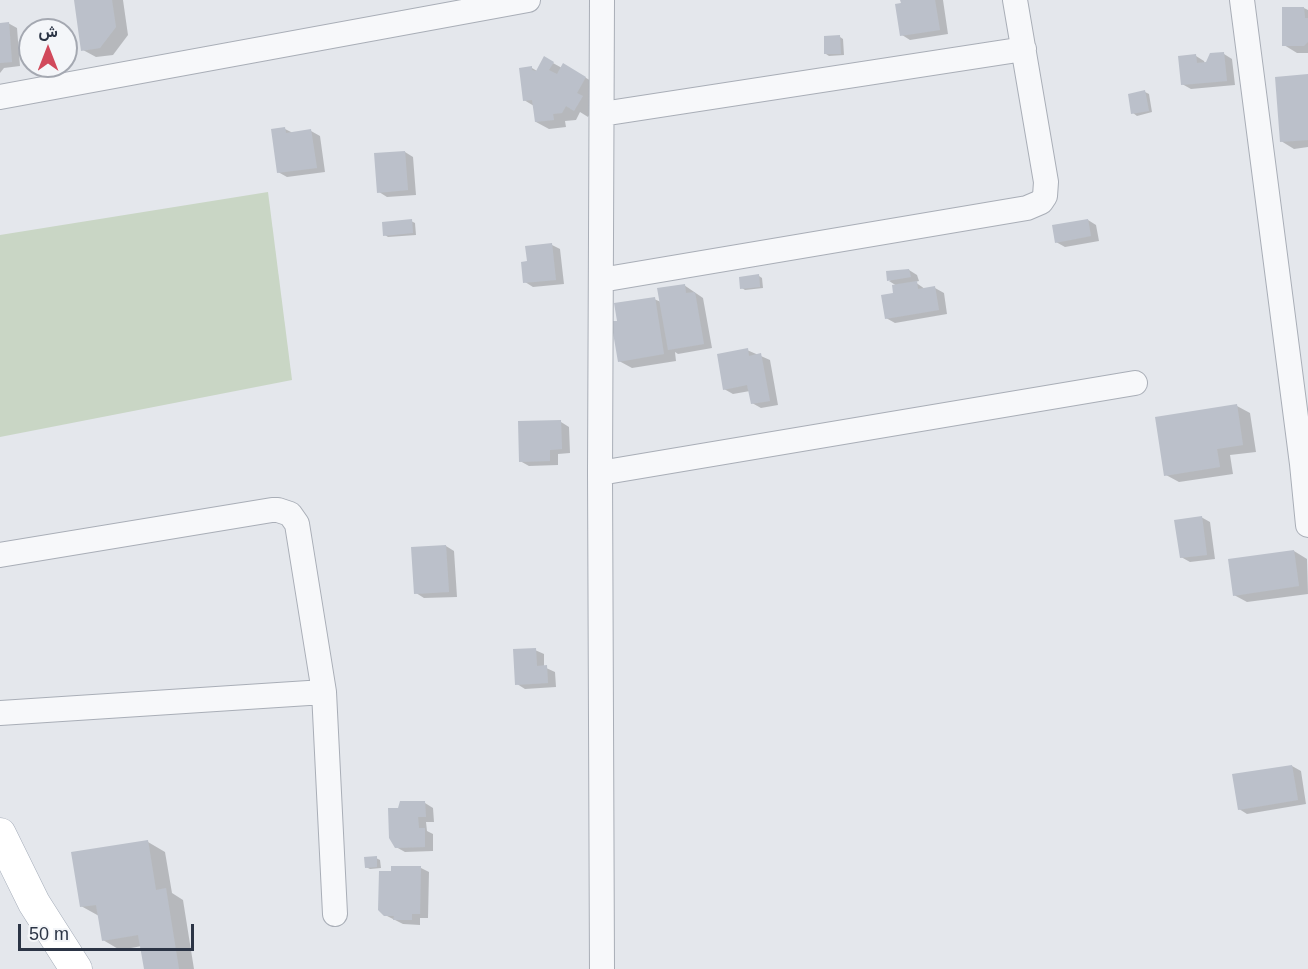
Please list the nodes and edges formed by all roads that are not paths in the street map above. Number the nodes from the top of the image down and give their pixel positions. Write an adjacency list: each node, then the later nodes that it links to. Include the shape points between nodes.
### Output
1 (528, 0): 6 (street)
2 (602, 0): 7 (street)
3 (1016, 0): 5 (street)
4 (1242, 0): 11 (street)
5 (1024, 49): 7 (street); 8 (street, via 1047,189 1041,202 1034,206)
6 (0, 97)
7 (602, 114): 8 (street)
8 (601, 279): 10 (street)
9 (1135, 382): 10 (street)
10 (600, 473): 18 (street)
11 (1308, 515)
12 (0, 555): 13 (street, via 284,511 297,524)
13 (324, 692): 14 (street); 16 (street)
14 (0, 713)
15 (1, 836): 17 (main road, via 34,903)
16 (335, 914)
17 (76, 969)
18 (602, 969)

